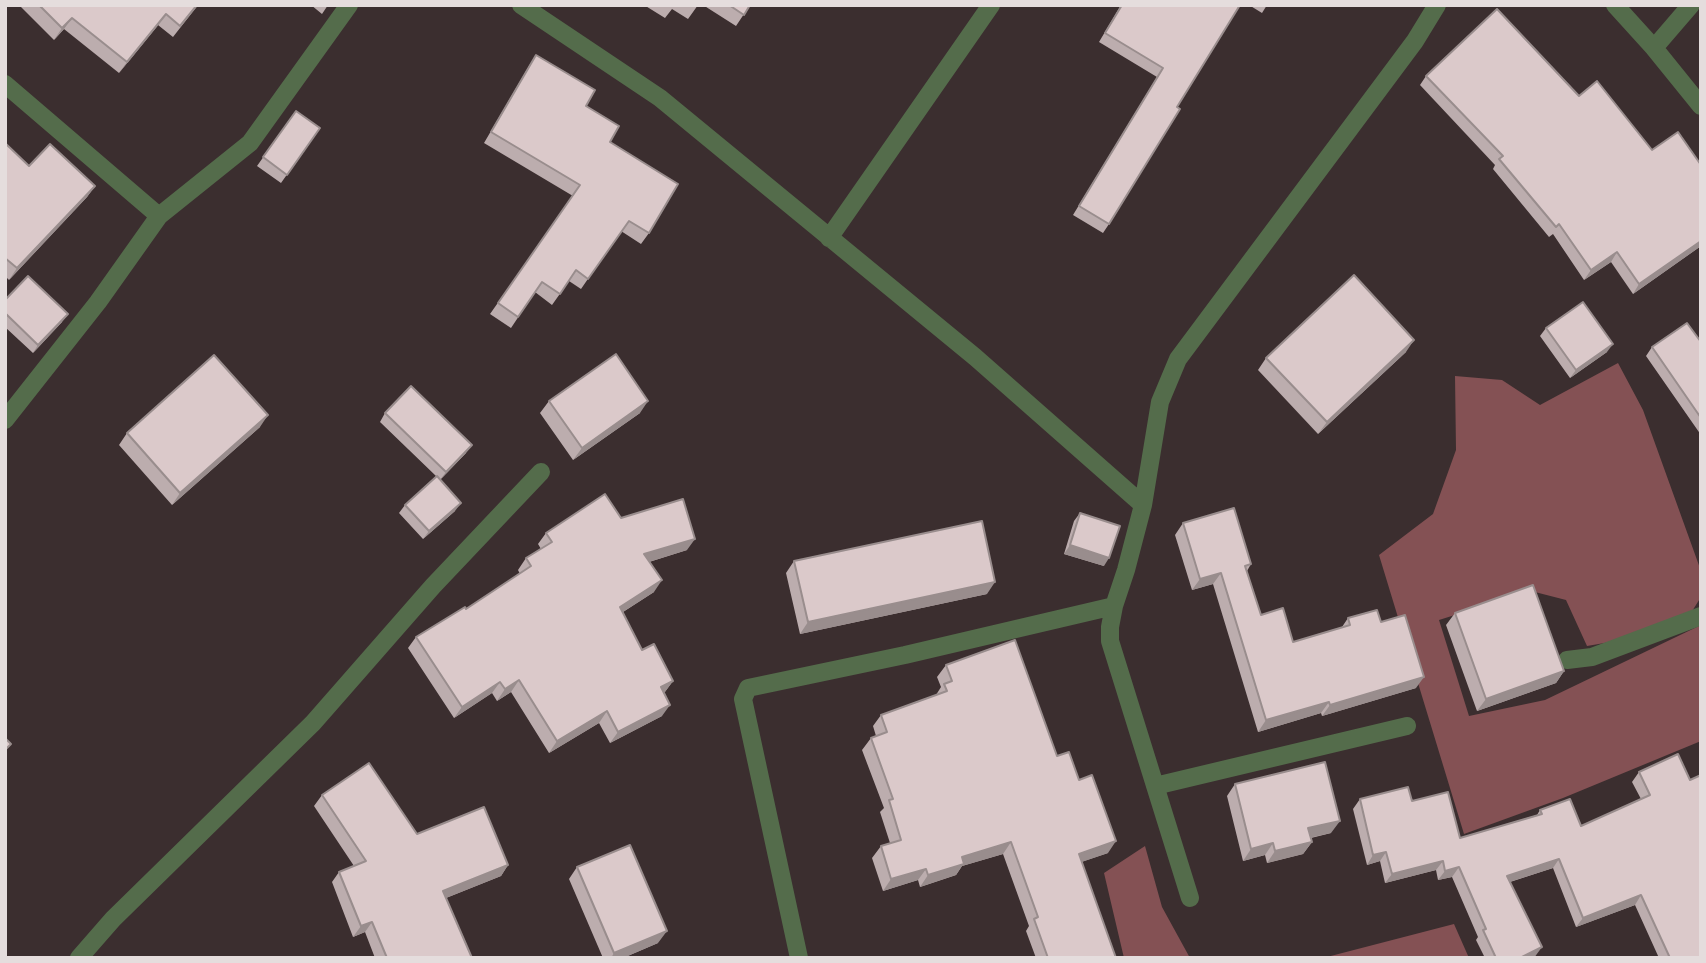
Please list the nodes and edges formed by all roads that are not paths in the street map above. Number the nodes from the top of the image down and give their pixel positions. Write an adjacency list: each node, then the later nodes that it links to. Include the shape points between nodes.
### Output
1 (349, 5): 10 (street, via 250,143)
2 (521, 5): 11 (street, via 660,98)
3 (992, 5): 11 (street)
4 (1437, 5): 14 (street, via 1407,52 1178,359 1160,402)
5 (1615, 5): 7 (street)
6 (1691, 5): 7 (street)
7 (1654, 48): 9 (street)
8 (5, 84): 10 (street)
9 (1701, 106)
10 (159, 216): 12 (street)
11 (829, 238): 14 (street, via 975,357)
12 (5, 420)
13 (541, 472): 21 (street, via 313,723)
14 (1143, 505): 15 (street)
15 (1114, 606): 19 (street, via 1111,641); 22 (street, via 748,688 743,699)
16 (1701, 616): 17 (street, via 1592,657)
17 (1567, 660)
18 (1407, 726): 19 (street)
19 (1155, 786): 20 (street)
20 (1190, 898)
21 (79, 958)
22 (799, 958)

